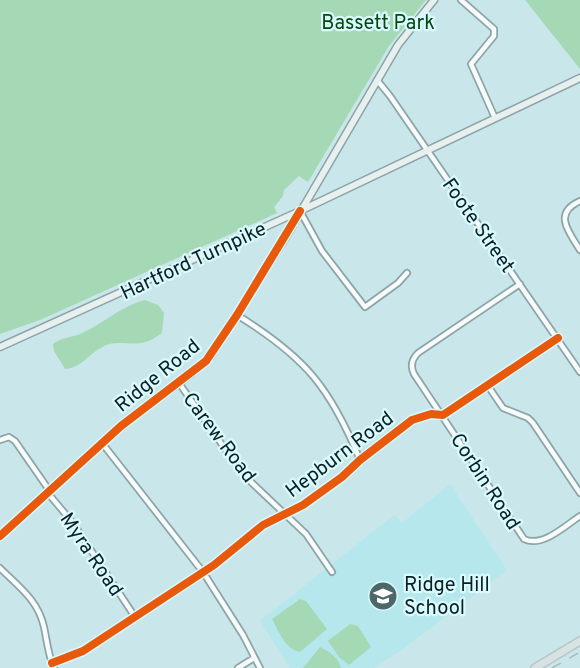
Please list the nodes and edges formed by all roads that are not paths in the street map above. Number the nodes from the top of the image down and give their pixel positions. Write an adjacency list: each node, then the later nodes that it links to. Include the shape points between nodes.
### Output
1 (434, 0): 4 (main road, Ridge Road, via 402,38)
2 (460, 0): 5 (street, via 494,29 494,36 471,64)
3 (580, 78): 5 (main road, Hartford Turnpike)
4 (377, 80): 6 (street, Foote Street); 8 (main road, Ridge Road)
5 (495, 118): 6 (main road, Hartford Turnpike)
6 (427, 150): 8 (main road, Hartford Turnpike); 11 (street, Foote Street)
7 (580, 201): 9 (street, via 568,207 565,216)
8 (300, 211): 10 (street, via 322,251 365,307); 12 (main road, Ridge Road); 14 (main road, Hartford Turnpike)
9 (580, 250)
10 (407, 273)
11 (520, 284): 13 (street, Foote Street); 18 (street, Corbin Road, via 413,359 414,374)
12 (237, 315): 16 (main road, Ridge Road, via 210,357); 21 (street, via 306,367 336,408)
13 (558, 339): 15 (street, Foote Street); 17 (street, Hepburn Road)
14 (0, 347)
15 (580, 372)
16 (179, 383): 20 (main road, Ridge Road); 24 (street, Carew Road, via 252,483)
17 (488, 386): 18 (street, Hepburn Road); 23 (street, via 503,408 533,423)
18 (443, 415): 21 (street, Hepburn Road, via 412,420); 25 (street, Corbin Road, via 524,539 543,539)
19 (0, 440): 22 (street, Myra Road, via 9,437 15,441)
20 (102, 443): 22 (main road, Ridge Road); 28 (street)
21 (360, 460): 24 (street, Hepburn Road, via 303,506)
22 (48, 491): 26 (main road, Ridge Road); 30 (street, Myra Road)
23 (580, 494)
24 (285, 513): 28 (street, Hepburn Road, via 263,525); 29 (street, Carew Road, via 306,534)
25 (580, 516)
26 (0, 536)
27 (0, 568): 33 (street, via 35,605)
28 (203, 572): 30 (street, Hepburn Road); 32 (street)
29 (332, 572)
30 (135, 617): 33 (street, Hepburn Road)
31 (580, 641): 36 (main road)
32 (254, 658): 34 (street); 35 (street)
33 (53, 666)
34 (238, 668)
35 (260, 668)
36 (535, 668)

